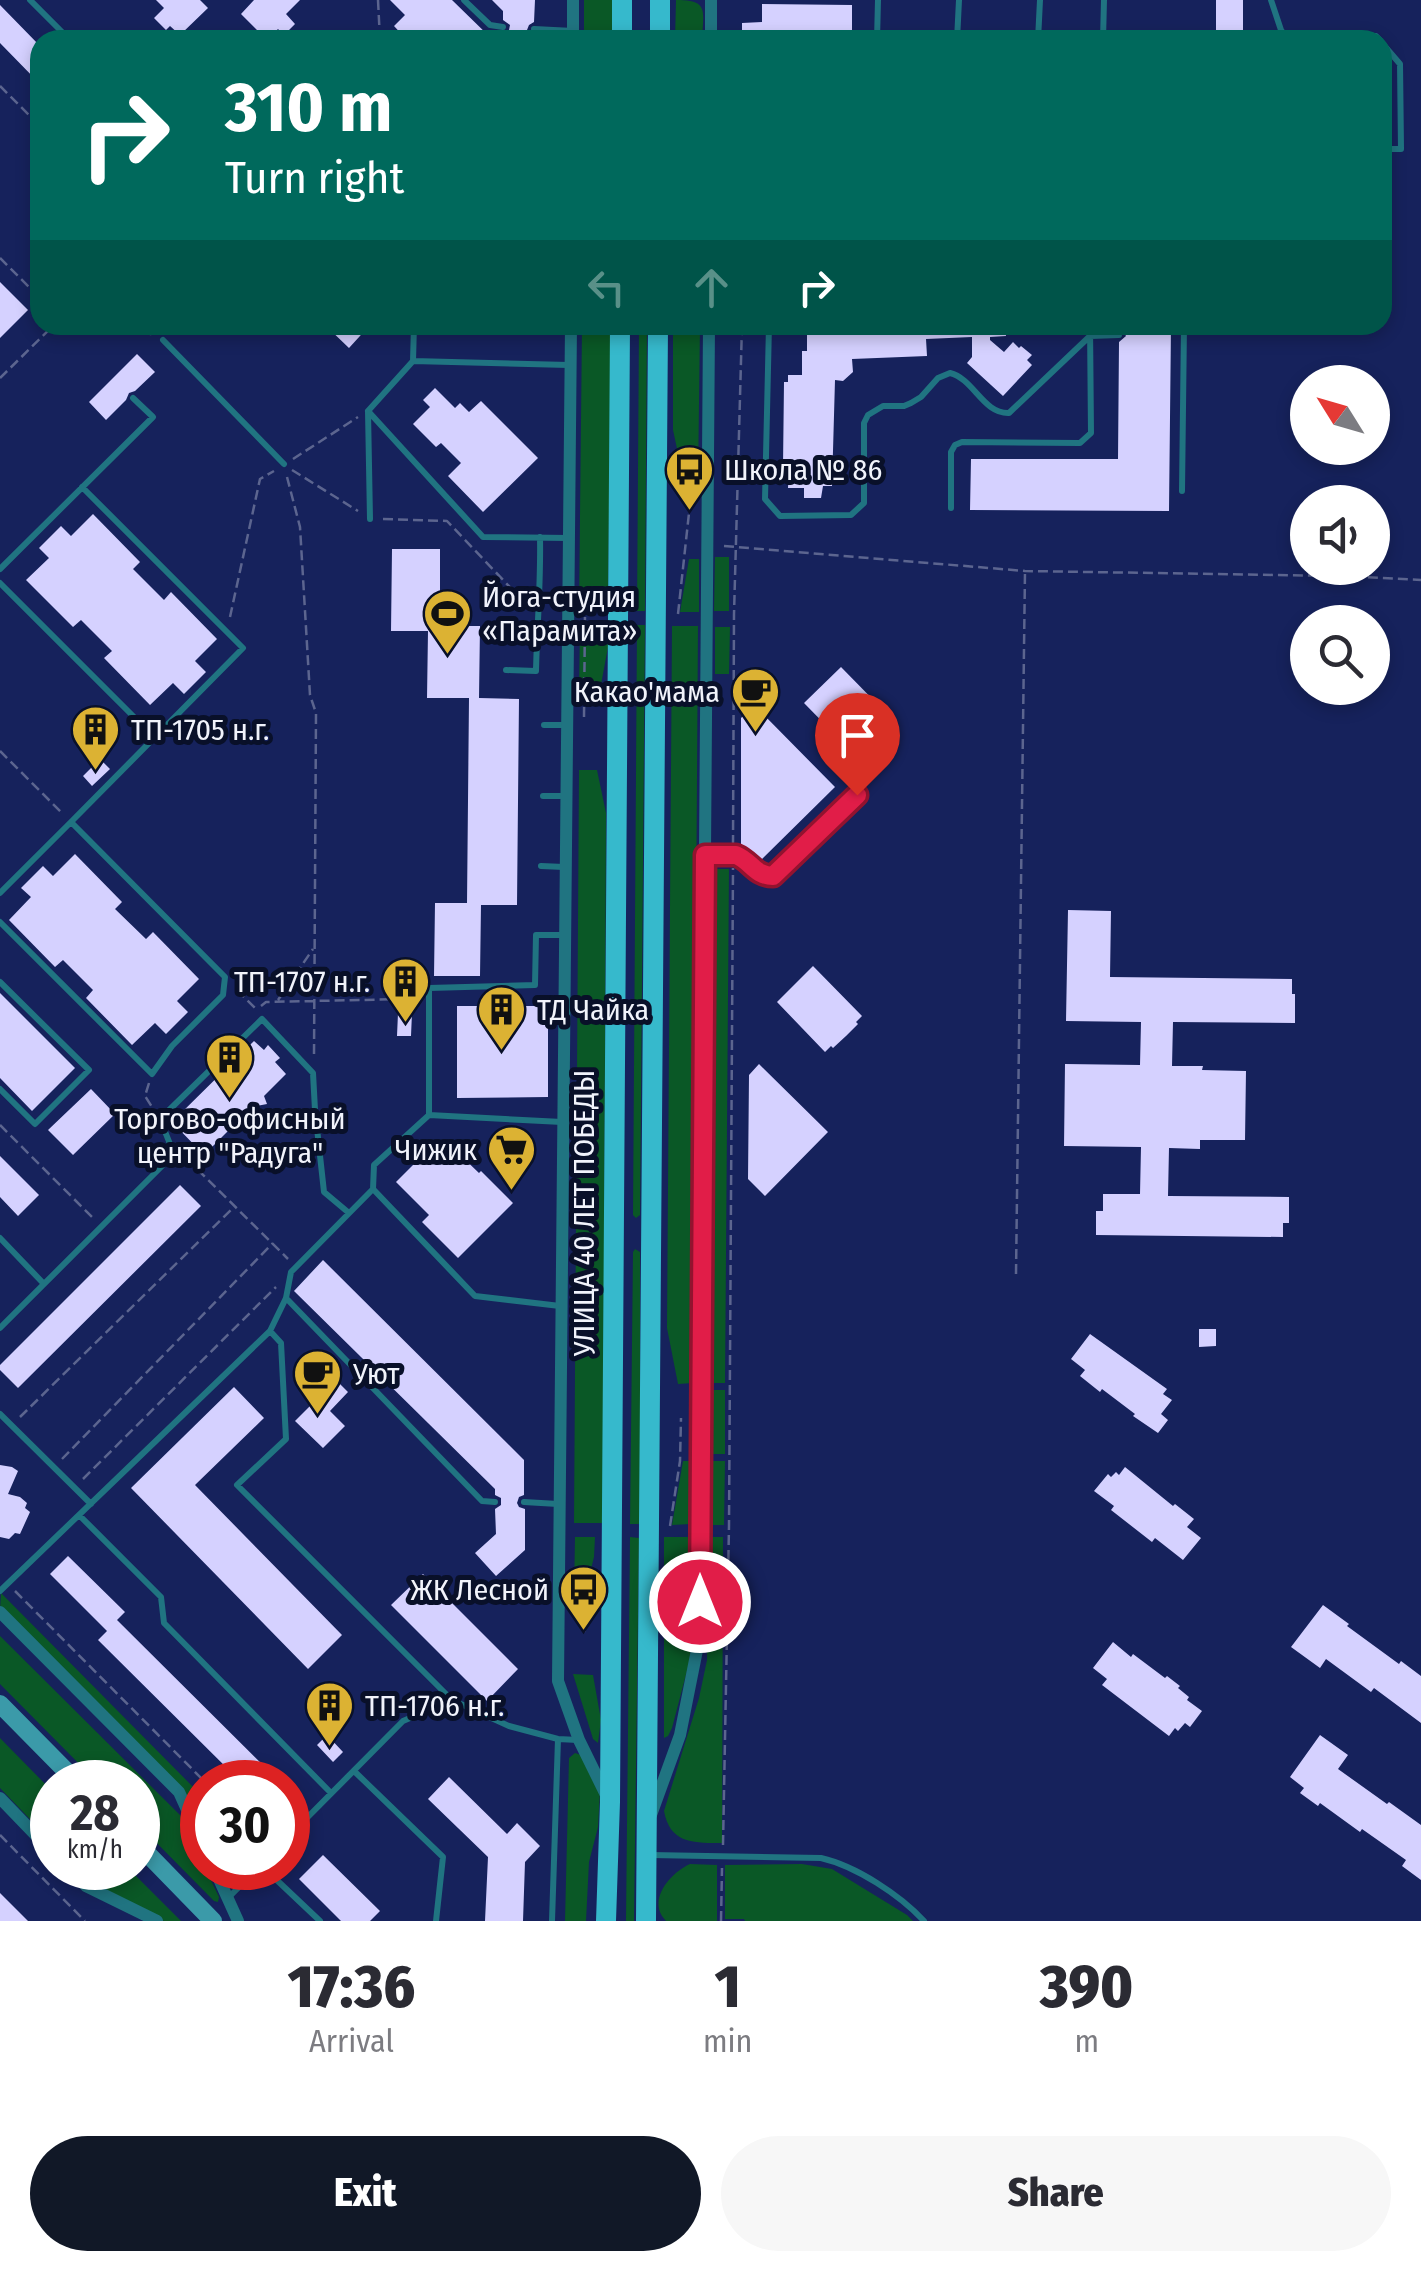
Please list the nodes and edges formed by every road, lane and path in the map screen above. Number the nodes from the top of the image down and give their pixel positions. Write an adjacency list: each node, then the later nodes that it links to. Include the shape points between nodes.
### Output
1 (378, 0): 16 (path)
2 (464, 0): 13 (lane, via 490,26)
3 (573, 0): 18 (street)
4 (622, 0): 19 (main road)
5 (660, 0): 20 (main road)
6 (711, 0): 21 (street)
7 (878, 0): 22 (lane)
8 (958, 0): 23 (lane)
9 (1040, 0): 24 (lane)
10 (1104, 0): 25 (lane)
11 (1271, 0): 26 (lane)
12 (35, 2): 15 (lane)
13 (503, 27)
14 (534, 29): 17 (lane)
15 (61, 30)
16 (380, 30)
17 (540, 30)
18 (573, 30)
19 (622, 30)
20 (660, 30)
21 (711, 30)
22 (877, 30)
23 (958, 30)
24 (1038, 30)
25 (1103, 30)
26 (1281, 30)
27 (1392, 55): 30 (lane, via 1400,64 1400,149)
28 (0, 86): 29 (path)
29 (30, 116)
30 (1392, 149)
31 (0, 258): 32 (path)
32 (30, 288)
33 (44, 335): 48 (path)
34 (414, 335): 46 (lane)
35 (570, 335): 47 (street)
36 (620, 335): 106 (main road, УЛИЦА 40 ЛЕТ ПОБЕДЫ)
37 (658, 335): 107 (main road)
38 (709, 335): 59 (street)
39 (742, 335): 60 (path)
40 (769, 335): 44 (lane, via 766,499 780,516 851,515 864,502 864,423 875,409 912,403 950,373 996,412 1010,413)
41 (1119, 335): 44 (lane)
42 (1170, 335): 43 (lane)
43 (1184, 335): 53 (lane)
44 (1090, 336): 54 (lane, via 1086,440 955,445)
45 (163, 340): 51 (lane)
46 (413, 361): 47 (lane); 50 (lane)
47 (570, 365): 58 (street)
48 (0, 378)
49 (133, 398): 52 (lane, via 152,418)
50 (368, 411): 51 (path); 56 (lane); 57 (lane, via 483,537)
51 (284, 464): 56 (path); 68 (path, via 260,479); 86 (path, via 300,528 316,714)
52 (82, 488): 61 (lane); 68 (lane)
53 (1182, 491)
54 (951, 508)
55 (689, 513): 67 (path)
56 (370, 519): 65 (path, via 448,521)
57 (540, 538): 58 (lane); 65 (lane)
58 (568, 538): 72 (street)
59 (708, 546): 60 (path); 79 (street)
60 (736, 546): 62 (path); 80 (path)
61 (0, 569)
62 (1024, 571): 63 (path); 111 (path)
63 (1421, 580)
64 (0, 583): 73 (lane)
65 (537, 614): 69 (lane, via 536,671)
66 (584, 614): 70 (path)
67 (678, 614)
68 (227, 633): 73 (lane, via 243,648)
69 (506, 670)
70 (584, 717)
71 (544, 725): 72 (lane)
72 (567, 725): 77 (street)
73 (154, 738): 78 (lane)
74 (0, 750): 78 (path)
75 (857, 795): 80 (lane, via 773,876)
76 (543, 796): 77 (lane)
77 (566, 796): 82 (street)
78 (71, 822): 83 (lane); 88 (lane)
79 (705, 855): 80 (lane); 143 (street, via 699,1640 680,1735)
80 (733, 855): 147 (path)
81 (540, 866): 82 (lane)
82 (566, 867): 85 (street)
83 (0, 893)
84 (0, 922): 95 (lane)
85 (565, 935): 90 (lane, via 536,934 535,985); 99 (street)
86 (314, 947): 92 (path); 93 (path)
87 (403, 976): 90 (lane, via 413,988)
88 (224, 977): 93 (path, via 257,1010); 95 (lane, via 223,995)
89 (0, 982): 96 (lane, via 89,1070 35,1124)
90 (429, 988): 97 (lane)
91 (397, 999): 92 (path)
92 (314, 1001): 93 (path); 94 (path)
93 (277, 1002)
94 (314, 1073): 98 (lane, via 262,1019); 104 (lane, via 324,1192)
95 (152, 1074): 98 (path, via 145,1096)
96 (0, 1089)
97 (429, 1116): 99 (lane); 102 (lane, via 374,1165)
98 (160, 1119): 105 (lane, via 174,1154)
99 (562, 1122): 114 (street)
100 (0, 1125): 105 (path)
101 (183, 1156): 103 (path)
102 (373, 1189): 104 (lane); 114 (lane, via 475,1296)
103 (235, 1206): 109 (path); 119 (path)
104 (349, 1213): 110 (lane)
105 (102, 1227): 112 (lane)
106 (614, 1228): 107 (main road); 141 (main road, УЛИЦА 40 ЛЕТ ПОБЕДЫ)
107 (651, 1229): 143 (main road)
108 (0, 1238): 112 (lane)
109 (273, 1243): 110 (path); 120 (path)
110 (294, 1270): 113 (lane); 121 (path)
111 (1016, 1274)
112 (44, 1284): 115 (lane)
113 (286, 1298): 116 (lane); 122 (lane, via 482,1501)
114 (562, 1306): 125 (street)
115 (0, 1328)
116 (270, 1331): 124 (lane); 131 (lane, via 281,1342 286,1440 237,1486)
117 (0, 1414): 119 (lane)
118 (681, 1418): 127 (path)
119 (12, 1425): 120 (lane)
120 (54, 1467): 121 (lane)
121 (74, 1488): 124 (lane)
122 (495, 1502)
123 (524, 1502): 125 (lane)
124 (90, 1504): 126 (lane)
125 (560, 1504): 134 (street, via 558,1681)
126 (79, 1515): 128 (lane); 138 (lane, via 161,1597 164,1623)
127 (670, 1526)
128 (8, 1584): 129 (lane); 136 (path)
129 (0, 1591)
130 (0, 1612): 139 (street)
131 (452, 1700): 133 (lane); 137 (lane, via 403,1721)
132 (0, 1704): 135 (main road)
133 (558, 1739): 134 (lane); 161 (lane)
134 (579, 1740): 141 (street)
135 (55, 1760)
136 (182, 1760)
137 (354, 1771): 138 (lane); 160 (lane, via 443,1857)
138 (332, 1793): 142 (lane)
139 (180, 1794)
140 (0, 1798): 144 (street)
141 (610, 1802): 162 (main road, УЛИЦА 40 ЛЕТ ПОБЕДЫ)
142 (310, 1815)
143 (647, 1826): 146 (main road)
144 (30, 1829)
145 (0, 1835): 155 (path)
146 (647, 1855): 147 (lane); 154 (main road)
147 (722, 1858): 163 (path); 164 (lane, via 838,1862)
148 (160, 1866): 157 (main road)
149 (94, 1890): 156 (street)
150 (224, 1890): 153 (street)
151 (237, 1890): 153 (lane)
152 (285, 1890): 159 (lane)
153 (228, 1898): 158 (street)
154 (649, 1919)
155 (85, 1921)
156 (157, 1921)
157 (214, 1921)
158 (238, 1921)
159 (320, 1921)
160 (436, 1921)
161 (552, 1921)
162 (606, 1921)
163 (722, 1921)
164 (924, 1921)

